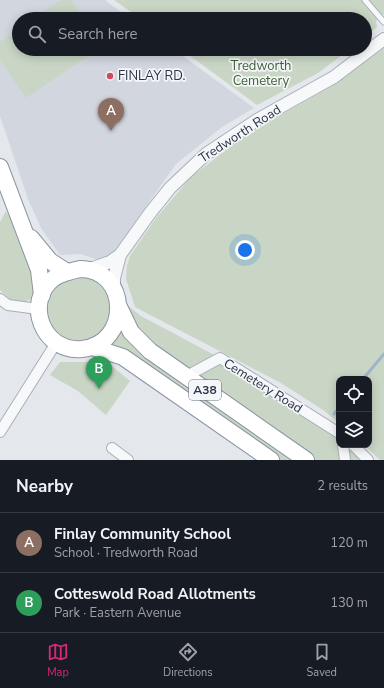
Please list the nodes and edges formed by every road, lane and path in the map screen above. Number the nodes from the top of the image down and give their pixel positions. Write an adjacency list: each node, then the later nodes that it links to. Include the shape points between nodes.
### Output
1 (365, 0): 2 (lane)
2 (384, 22)
3 (384, 39): 4 (street, Tredworth Road)
4 (372, 48)
5 (362, 56): 8 (street, Tredworth Road, via 334,77 258,120 206,154 170,188)
6 (0, 167): 7 (highway)
7 (22, 225): 10 (highway, via 50,261); 13 (highway, via 39,270)
8 (120, 255): 9 (street, Tredworth Road, via 110,262); 11 (street, Tredworth Road)
9 (90, 269): 10 (highway); 11 (highway)
10 (67, 272): 13 (highway, via 54,278 46,287)
11 (114, 288): 14 (highway, A38)
12 (0, 299): 13 (street, via 8,305)
13 (40, 302): 15 (highway, via 42,326 47,336)
14 (119, 307): 16 (highway, A38, via 112,332); 17 (highway, A38, via 131,332)
15 (56, 343): 16 (highway, A38, via 69,348); 19 (street)
16 (92, 347): 24 (highway, A38, via 123,357)
17 (185, 377): 18 (street, Cemetery Road, via 220,358); 25 (highway, A38)
18 (336, 431)
19 (0, 432)
20 (112, 448): 23 (street)
21 (344, 448): 26 (street)
22 (355, 448): 27 (street)
23 (128, 460)
24 (271, 460)
25 (306, 460)
26 (345, 460)
27 (368, 460)

